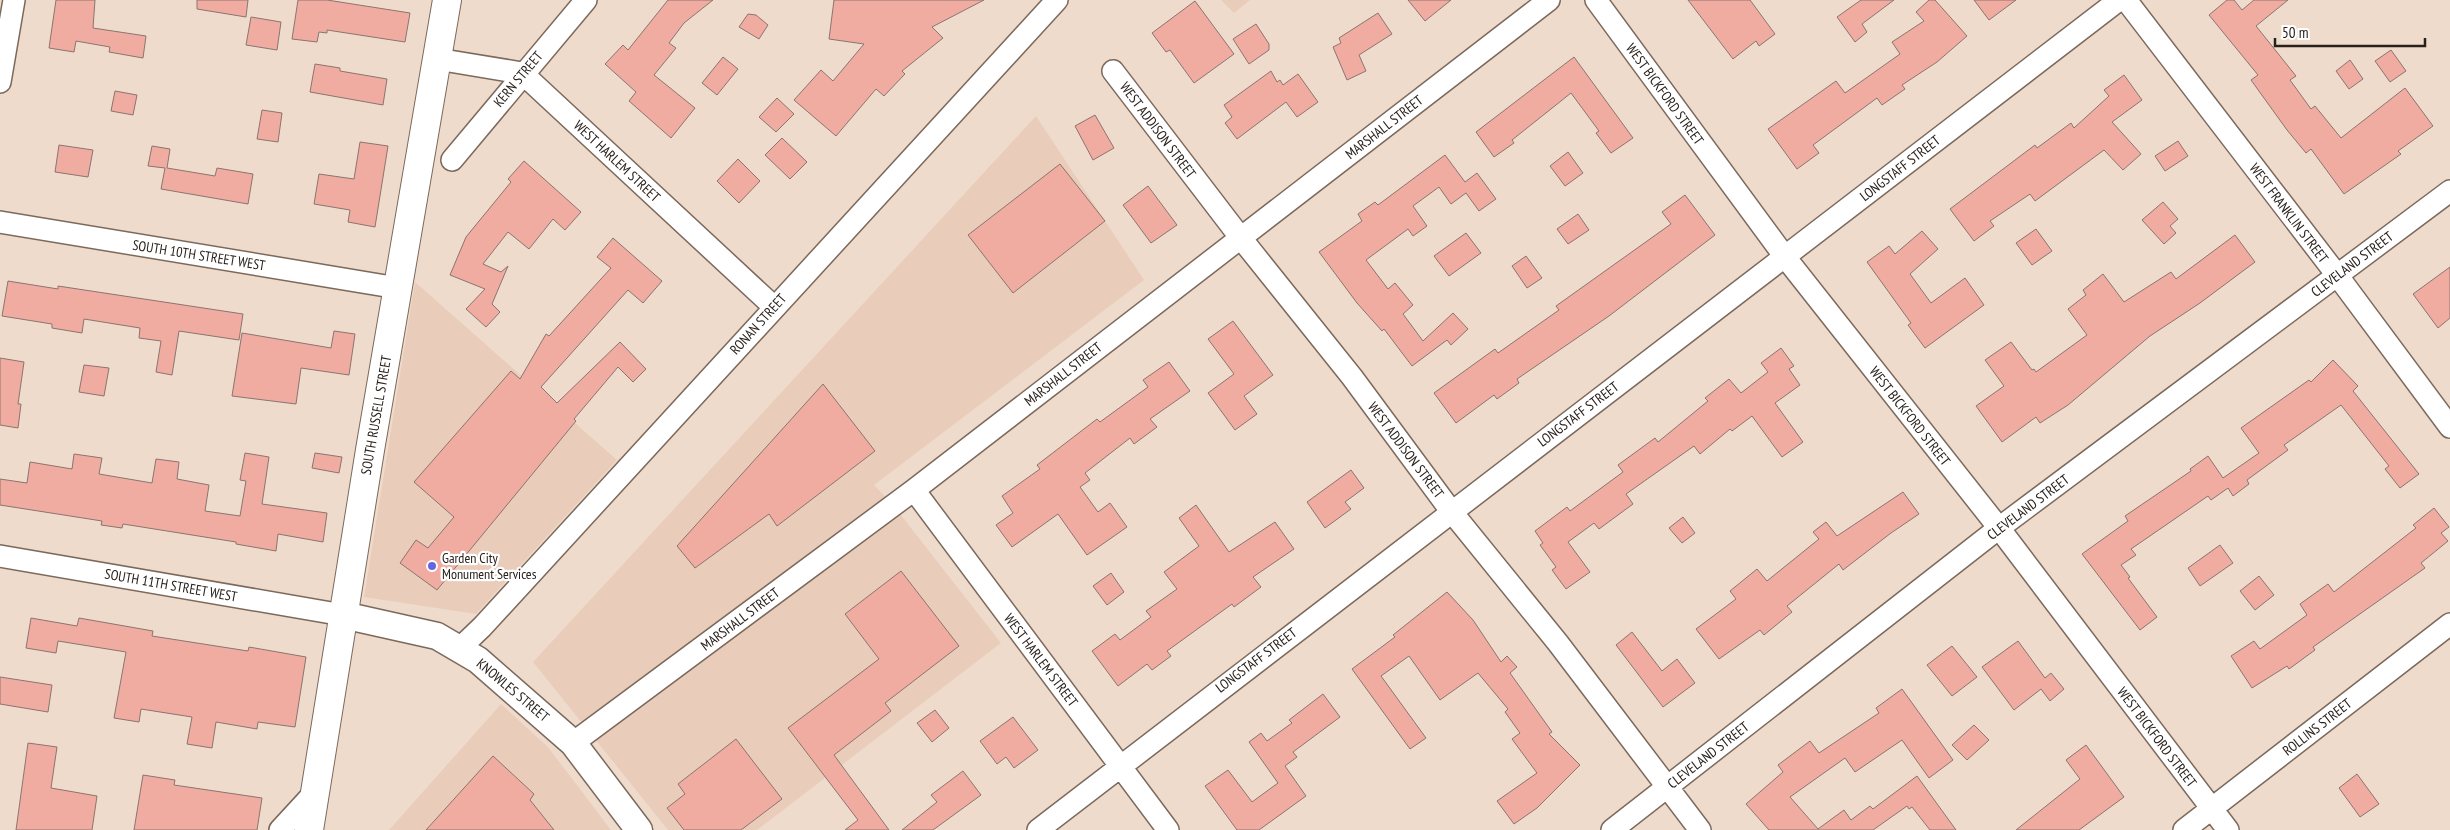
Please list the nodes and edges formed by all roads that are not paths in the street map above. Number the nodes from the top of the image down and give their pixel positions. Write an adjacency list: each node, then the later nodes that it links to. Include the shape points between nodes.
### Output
1 (14, 0): 12 (street)
2 (447, 0): 9 (main road, SOUTH RUSSELL STREET)
3 (586, 0): 11 (street, KERN STREET)
4 (1057, 0): 20 (street, RONAN STREET)
5 (1549, 0): 16 (street, MARSHALL STREET)
6 (1596, 0): 17 (street, WEST BICKFORD STREET)
7 (2119, 0): 17 (street, LONGSTAFF STREET)
8 (2126, 0): 18 (street, WEST FRANKLIN STREET)
9 (437, 59): 11 (street); 19 (main road, SOUTH RUSSELL STREET)
10 (1113, 71): 16 (street, WEST ADDISON STREET)
11 (522, 73): 13 (street, KERN STREET); 20 (street, WEST HARLEM STREET)
12 (0, 82)
13 (452, 160)
14 (2450, 191): 18 (street, CLEVELAND STREET)
15 (0, 222): 19 (street, SOUTH 10TH STREET WEST)
16 (1240, 237): 22 (street, MARSHALL STREET); 23 (street, WEST ADDISON STREET, via 1352,377)
17 (1785, 257): 23 (street, LONGSTAFF STREET); 24 (street, WEST BICKFORD STREET)
18 (2337, 275): 21 (street, WEST FRANKLIN STREET); 24 (street, CLEVELAND STREET)
19 (398, 288): 26 (main road, SOUTH RUSSELL STREET)
20 (774, 306): 28 (street, RONAN STREET, via 482,628)
21 (2450, 427)
22 (914, 490): 29 (street, MARSHALL STREET); 30 (street, WEST HARLEM STREET)
23 (1451, 511): 30 (street, LONGSTAFF STREET); 31 (street, WEST ADDISON STREET, via 1558,643)
24 (1999, 528): 31 (street, CLEVELAND STREET); 33 (street, WEST BICKFORD STREET)
25 (0, 556): 26 (street, SOUTH 11TH STREET WEST)
26 (342, 615): 28 (street, KNOWLES STREET, via 437,636); 32 (main road, SOUTH RUSSELL STREET)
27 (2450, 624): 33 (street, ROLLINS STREET)
28 (460, 648): 29 (street, KNOWLES STREET, via 498,675)
29 (573, 743): 36 (street, KNOWLES STREET)
30 (1120, 765): 37 (street, LONGSTAFF STREET); 38 (street, WEST HARLEM STREET)
31 (1667, 787): 39 (street, CLEVELAND STREET); 40 (street, WEST ADDISON STREET)
32 (315, 792): 34 (street); 35 (main road, SOUTH RUSSELL STREET)
33 (2212, 809): 41 (street, ROLLINS STREET); 42 (street, WEST BICKFORD STREET)
34 (280, 830)
35 (309, 830)
36 (639, 830)
37 (1038, 830)
38 (1168, 830)
39 (1612, 830)
40 (1700, 830)
41 (2184, 830)
42 (2228, 830)

